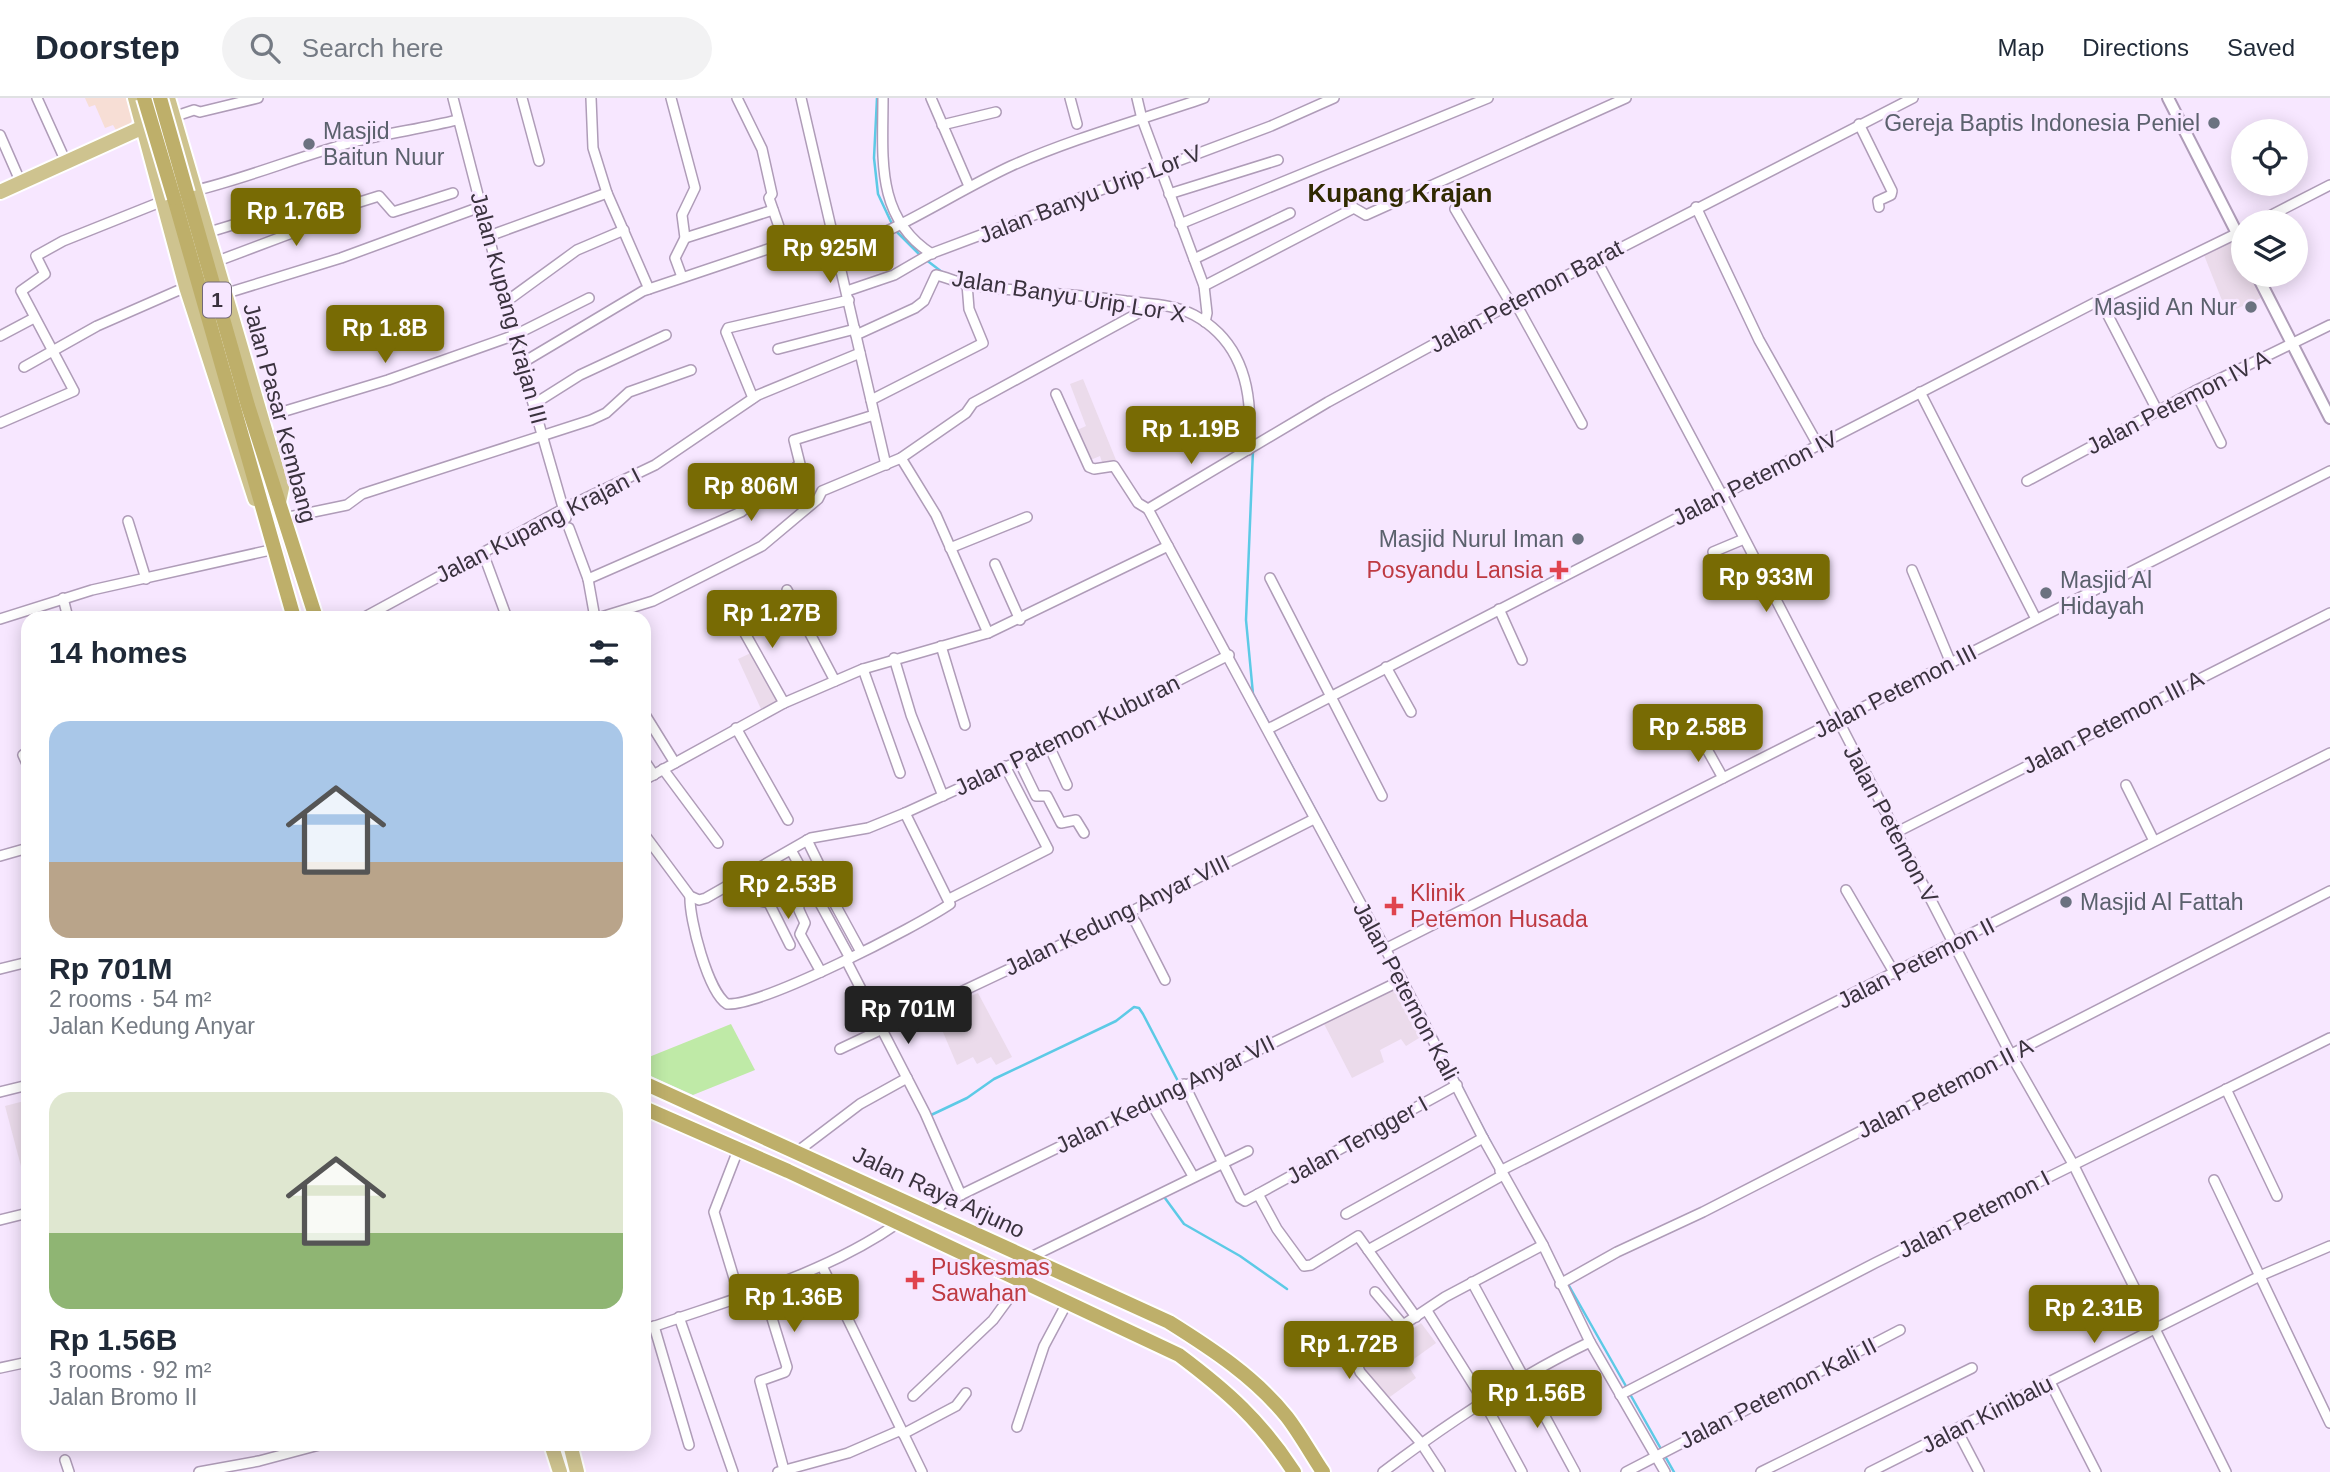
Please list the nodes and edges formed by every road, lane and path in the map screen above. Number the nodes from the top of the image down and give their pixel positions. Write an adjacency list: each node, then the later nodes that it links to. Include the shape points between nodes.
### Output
1 (37, 98): 34 (street)
2 (135, 98): 30 (main road, Jalan Pasar Kembang)
3 (144, 98): 103 (highway, 1, bridge)
4 (160, 98): 103 (highway, 1, bridge)
5 (167, 98): 24 (main road, Jalan Pasar Kembang); 30 (main road, Jalan Pasar Kembang, via 161,117)
6 (258, 98): 24 (street)
7 (453, 98): 25 (street, Jalan Kupang Krajan III)
8 (522, 98): 33 (street)
9 (591, 98): 44 (street, via 593,148)
10 (671, 98): 63 (street, via 695,188 682,215)
11 (737, 98): 52 (street, via 762,149)
12 (801, 98): 59 (street)
13 (883, 98): 57 (street, via 888,196)
14 (931, 98): 29 (street)
15 (1070, 98): 27 (street)
16 (1137, 98): 26 (street)
17 (1204, 98): 26 (street)
18 (1334, 98): 36 (street, Jalan Banyu Urip Lor V)
19 (1488, 98): 56 (street)
20 (1913, 98): 28 (street, Jalan Petemon Barat)
21 (2168, 98): 55 (street)
22 (1621, 99): 72 (street, via 1366,215 1354,208)
23 (996, 112): 29 (street)
24 (173, 117): 35 (main road, Jalan Pasar Kembang)
25 (457, 120): 41 (street, via 358,141); 48 (street, Jalan Kupang Krajan III)
26 (1142, 120): 36 (street); 40 (street, via 1043,153)
27 (1077, 124)
28 (1859, 124): 49 (street, Jalan Petemon Barat); 50 (street, via 1892,191 1878,201)
29 (942, 125): 40 (street)
30 (142, 128): 34 (main road); 37 (main road, Jalan Pasar Kembang)
31 (0, 135): 38 (street)
32 (1278, 160): 45 (street)
33 (539, 161)
34 (66, 162): 38 (main road)
35 (186, 162): 37 (main road, via 168,162); 41 (main road, Jalan Pasar Kembang)
36 (1158, 166): 45 (street); 66 (street, Jalan Banyu Urip Lor V)
37 (155, 171): 46 (main road, Jalan Pasar Kembang)
38 (20, 183): 42 (main road)
39 (2330, 185): 53 (street)
40 (969, 186): 57 (street)
41 (193, 191): 60 (main road, Jalan Pasar Kembang)
42 (0, 192)
43 (453, 193): 47 (street, via 397,212 389,211 379,195)
44 (607, 193): 58 (street); 61 (street)
45 (1169, 194): 56 (street)
46 (163, 201): 73 (main road, Jalan Pasar Kembang); 83 (street, via 36,256 45,275 21,291)
47 (347, 206): 60 (street, via 332,199 276,219 249,220); 69 (street)
48 (480, 206): 61 (street, Jalan Kupang Krajan III); 76 (street, via 341,258)
49 (1696, 208): 67 (street, Jalan Petemon Barat); 112 (street, via 1759,340)
50 (1880, 208)
51 (1455, 209): 81 (street)
52 (774, 210): 63 (street); 64 (street)
53 (2281, 210)
54 (1290, 213): 68 (street)
55 (2231, 215)
56 (1180, 224): 68 (street)
57 (896, 227): 65 (street); 66 (street)
58 (624, 230): 75 (street); 80 (street, via 578,250)
59 (833, 232): 64 (street); 65 (street)
60 (206, 233): 69 (main road, Jalan Pasar Kembang)
61 (489, 236): 80 (street, Jalan Kupang Krajan III)
62 (2231, 236): 79 (street, Jalan Petemon IV)
63 (685, 238): 70 (street, via 675,258)
64 (785, 244): 70 (street)
65 (838, 251): 77 (street)
66 (928, 256): 77 (street, Jalan Banyu Urip Lor V)
67 (1596, 258): 81 (street, Jalan Petemon Barat); 118 (street, Jalan Petemon V)
68 (1194, 259): 72 (street)
69 (215, 262): 76 (main road, Jalan Pasar Kembang)
70 (682, 277): 75 (street)
71 (967, 284): 82 (street, Jalan Banyu Urip Lor X); 86 (street, Jalan Banyu Urip Lor X, via 936,275 924,301 915,308); 101 (street, via 970,309 983,344)
72 (1204, 286): 84 (street)
73 (186, 287): 91 (street); 120 (main road, Jalan Pasar Kembang, via 251,492)
74 (2264, 287): 90 (street)
75 (649, 289): 94 (street)
76 (223, 294): 106 (main road, Jalan Pasar Kembang)
77 (848, 295): 86 (street); 100 (street, Jalan Banyu Urip Lor V, via 728,328)
78 (589, 298): 87 (street)
79 (2100, 300): 98 (street, Jalan Petemon IV); 104 (street)
80 (507, 302): 87 (street, Jalan Kupang Krajan III)
81 (1513, 303): 109 (street); 113 (street, Jalan Petemon Barat)
82 (1153, 304): 84 (street, Jalan Banyu Urip Lor X); 114 (street, via 973,403 966,413)
83 (34, 318): 89 (street); 91 (street)
84 (1206, 318): 113 (street, Jalan Banyu Urip Lor X, via 1237,358 1250,392)
85 (2330, 325): 90 (street, Jalan Petemon IV A)
86 (856, 332): 92 (street); 93 (street)
87 (515, 335): 94 (street, Jalan Kupang Krajan III); 106 (street)
88 (666, 335): 102 (street, via 580,375)
89 (0, 336)
90 (2292, 343): 97 (street, Jalan Petemon IV A); 107 (street)
91 (51, 349): 95 (street); 108 (street, via 74,392)
92 (778, 349)
93 (860, 353): 100 (street, Jalan Kupang Krajan I); 101 (street)
94 (522, 363): 102 (street, Jalan Kupang Krajan III)
95 (24, 367)
96 (691, 370): 110 (street, via 629,392 606,413)
97 (2195, 391): 104 (street, Jalan Petemon IV A); 111 (street)
98 (1920, 392): 112 (street, Jalan Petemon IV); 152 (street)
99 (1056, 394): 121 (street, Jalan Petemon Kali, via 1089,467 1114,466 1138,503)
100 (753, 398): 122 (street, Jalan Kupang Krajan I, via 655,465)
101 (871, 400): 105 (street)
102 (534, 404): 110 (street, Jalan Kupang Krajan III)
103 (243, 408): 119 (highway, 1); 120 (highway, 1)
104 (2158, 412): 117 (street, Jalan Petemon IV A)
105 (874, 415): 115 (street); 137 (street, via 794,440 800,464 741,512)
106 (262, 418): 119 (main road, Jalan Pasar Kembang, via 282,488)
107 (2330, 418)
108 (0, 424)
109 (1581, 425)
110 (544, 436): 122 (street, Jalan Kupang Krajan III); 124 (street, via 362,494 347,505)
111 (2221, 443)
112 (1818, 445): 118 (street, Jalan Petemon IV)
113 (1249, 449): 121 (street, Jalan Petemon Barat)
114 (901, 458): 115 (street); 129 (street)
115 (886, 464): 148 (street, via 822,491 762,545 653,601)
116 (2330, 471): 152 (street, Jalan Petemon III)
117 (2027, 481)
118 (1722, 495): 127 (street, Jalan Petemon V); 140 (street, Jalan Petemon IV)
119 (279, 502): 124 (highway, Jalan Pasar Kembang / 1)
120 (263, 508): 130 (highway, Jalan Pasar Kembang / 1)
121 (1148, 509): 128 (street, Jalan Petemon Kali)
122 (565, 513): 132 (street, Jalan Kupang Krajan I)
123 (1027, 517): 129 (street)
124 (284, 518): 144 (highway, Jalan Pasar Kembang / 1)
125 (128, 521): 136 (street)
126 (569, 528): 137 (street)
127 (1744, 539): 131 (street); 167 (street, Jalan Petemon V)
128 (1168, 545): 154 (street); 157 (street, Jalan Petemon Kali)
129 (950, 548): 155 (street)
130 (275, 549): 136 (street); 143 (highway, Jalan Pasar Kembang / 1)
131 (1713, 552)
132 (482, 553): 145 (street, Jalan Kupang Krajan I); 146 (street)
133 (995, 564): 154 (street)
134 (1912, 570): 160 (street)
135 (1270, 578): 164 (street)
136 (146, 579): 139 (street)
137 (587, 579): 147 (street)
138 (787, 590): 163 (street)
139 (63, 598): 141 (street); 142 (street)
140 (1499, 609): 159 (street); 161 (street, Jalan Petemon IV)
141 (26, 611)
142 (66, 611)
143 (292, 611)
144 (314, 611)
145 (376, 611)
146 (504, 611)
147 (594, 611)
148 (619, 611)
149 (733, 612): 165 (street)
150 (21, 613): 153 (street)
151 (2330, 613): 191 (street, Jalan Petemon III A)
152 (2036, 619): 160 (street, Jalan Petemon III)
153 (0, 620)
154 (1020, 620): 155 (street)
155 (988, 633): 156 (street)
156 (941, 646): 158 (street); 169 (street)
157 (1228, 655): 170 (street, Jalan Petemon Kali); 173 (street, Jalan Patemon Kuburan)
158 (894, 658): 162 (street); 186 (street)
159 (1522, 660)
160 (1950, 661): 167 (street, Jalan Petemon III)
161 (1386, 667): 164 (street, Jalan Petemon IV); 166 (street)
162 (863, 668): 163 (street); 180 (street)
163 (835, 681): 165 (street)
164 (1332, 695): 170 (street, Jalan Petemon IV); 187 (street)
165 (784, 703): 171 (street)
166 (1411, 712)
167 (1836, 721): 183 (street, Jalan Petemon III); 191 (street, Jalan Petemon V)
168 (651, 724): 176 (street)
169 (965, 725)
170 (1270, 727): 189 (street, Jalan Petemon Kali)
171 (736, 728): 176 (street); 190 (street)
172 (1699, 735): 183 (street)
173 (1049, 746): 175 (street, Jalan Patemon Kuburan); 184 (street)
174 (2330, 753): 194 (street, Jalan Petemon II)
175 (1018, 761): 177 (street, Jalan Patemon Kuburan); 192 (street, via 1037,796 1046,796 1061,823 1076,820)
176 (675, 763): 178 (street)
177 (1006, 766): 186 (street, Jalan Patemon Kuburan); 205 (street, via 1048,849)
178 (663, 769): 181 (street); 196 (street)
179 (651, 770): 181 (street)
180 (900, 773)
181 (654, 775): 182 (street)
182 (651, 776)
183 (1723, 778): 209 (street, Jalan Petemon III)
184 (1067, 785)
185 (2126, 785): 194 (street)
186 (943, 796): 188 (street, Jalan Patemon Kuburan)
187 (1382, 796)
188 (905, 813): 193 (street, Jalan Patemon Kuburan, via 868,828); 205 (street)
189 (1314, 818): 206 (street, Jalan Kedung Anyar VIII); 209 (street, Jalan Petemon Kali)
190 (788, 820)
191 (1897, 832): 208 (street, Jalan Petemon V)
192 (1084, 833)
193 (807, 840): 198 (street, Jalan Patemon Kuburan); 210 (street)
194 (2154, 841): 208 (street, Jalan Petemon II)
195 (651, 843): 204 (street)
196 (718, 843)
197 (21, 850): 199 (street)
198 (791, 850): 200 (street, Jalan Patemon Kuburan); 211 (street)
199 (0, 856)
200 (764, 866): 201 (street, Jalan Patemon Kuburan); 214 (street, via 781,897 798,894 805,923 800,934)
201 (740, 881): 204 (street, Jalan Patemon Kuburan, via 706,898); 207 (street, via 751,899 772,906)
202 (1846, 890): 215 (street)
203 (2330, 891): 221 (street, Jalan Petemon II A)
204 (690, 896): 214 (street, via 702,953 721,1000 734,1004)
205 (949, 899): 210 (street, via 948,905)
206 (1128, 913): 216 (street); 218 (street, Jalan Kedung Anyar VIII)
207 (790, 945)
208 (1954, 945): 215 (street, Jalan Petemon II); 221 (street, Jalan Petemon V)
209 (1388, 947): 217 (street, Jalan Petemon Kali)
210 (861, 952): 211 (street)
211 (848, 959): 214 (street); 218 (street)
212 (21, 964): 213 (street)
213 (0, 969)
214 (821, 972)
215 (1895, 974): 238 (street, Jalan Petemon II)
216 (1165, 980)
217 (1402, 980): 223 (street, Jalan Kedung Anyar VII); 225 (street, Jalan Petemon Kali)
218 (882, 1029): 220 (street, Jalan Kedung Anyar VIII); 222 (street)
219 (2330, 1038): 227 (street, Jalan Petemon I)
220 (841, 1049)
221 (2011, 1055): 237 (street, Jalan Petemon V); 258 (street, Jalan Petemon II A)
222 (906, 1078): 233 (street, via 860,1104); 243 (street)
223 (1181, 1085): 229 (street, Jalan Kedung Anyar VII); 236 (street)
224 (651, 1086): 233 (highway, Jalan Raya Arjuno)
225 (1457, 1086): 231 (street, Jalan Petemon Kali); 242 (street, Jalan Tengger I)
226 (21, 1087): 228 (street)
227 (2226, 1089): 237 (street, Jalan Petemon I); 244 (street)
228 (0, 1092)
229 (1150, 1101): 240 (street); 243 (street, Jalan Kedung Anyar VII)
230 (651, 1111): 232 (highway, Jalan Raya Arjuno)
231 (1483, 1138): 238 (street, Jalan Petemon Kali); 245 (street)
232 (738, 1150): 235 (highway, Jalan Raya Arjuno); 261 (street, via 714,1212)
233 (798, 1151): 235 (highway); 239 (highway); 247 (highway, Jalan Raya Arjuno)
234 (1248, 1151): 236 (street)
235 (771, 1163): 239 (highway, Jalan Raya Arjuno)
236 (1221, 1163): 240 (street); 242 (street, via 1243,1201)
237 (2073, 1164): 270 (street, Jalan Petemon V); 277 (street, Jalan Petemon I)
238 (1504, 1171): 250 (street, Jalan Petemon Kali); 252 (street, Jalan Petemon II)
239 (798, 1175): 249 (highway, Jalan Raya Arjuno)
240 (1193, 1176): 253 (street)
241 (2214, 1180): 255 (street)
242 (1258, 1194): 252 (street, via 1304,1266 1358,1236)
243 (961, 1195): 247 (street, Jalan Kedung Anyar VII, via 942,1204)
244 (2277, 1196)
245 (1346, 1214)
246 (21, 1215): 248 (street)
247 (933, 1215): 253 (highway, Jalan Raya Arjuno)
248 (0, 1220)
249 (898, 1223): 254 (street, via 867,1245); 256 (highway, Jalan Raya Arjuno)
250 (1543, 1245): 257 (street); 258 (street, Jalan Petemon Kali)
251 (2330, 1246): 255 (street, Jalan Kinibalu)
252 (1368, 1250): 265 (street)
253 (1029, 1258): 301 (highway, Jalan Raya Arjuno, via 1169,1322 1213,1349 1256,1383 1287,1418)
254 (822, 1266): 259 (street); 284 (street)
255 (2262, 1275): 270 (street, Jalan Kinibalu); 281 (street)
256 (1023, 1279): 262 (highway, Jalan Raya Arjuno); 279 (street, via 993,1320)
257 (1472, 1282): 263 (street); 275 (street)
258 (1564, 1282): 271 (street, Jalan Petemon Kali)
259 (763, 1289): 261 (street); 293 (street, via 788,1367 760,1381)
260 (1375, 1292): 266 (street)
261 (740, 1298): 264 (street)
262 (1068, 1301): 282 (street, via 1044,1346); 300 (highway, Jalan Raya Arjuno, via 1179,1355 1231,1394 1270,1434)
263 (1427, 1311): 265 (street); 280 (street)
264 (679, 1317): 267 (street); 298 (street)
265 (1416, 1318): 266 (street)
266 (1403, 1325): 285 (street, via 1364,1349 1356,1361 1360,1372)
267 (654, 1326): 268 (street); 286 (street)
268 (651, 1327)
269 (1900, 1330): 290 (street, Jalan Petemon Kali II)
270 (2157, 1330): 276 (street, Jalan Kinibalu); 312 (street, Jalan Petemon V)
271 (1590, 1342): 275 (street); 277 (street, Jalan Petemon Kali)
272 (21, 1364): 273 (street)
273 (0, 1368)
274 (1972, 1368): 308 (street)
275 (1524, 1374): 280 (street); 305 (street)
276 (2050, 1382): 283 (street, Jalan Kinibalu); 311 (street)
277 (1626, 1392): 290 (street, Jalan Petemon Kali)
278 (966, 1393): 284 (street, via 956,1406)
279 (913, 1396)
280 (1482, 1400): 285 (street); 304 (street)
281 (2330, 1423)
282 (1017, 1427)
283 (1957, 1430): 309 (street, Jalan Kinibalu); 310 (street)
284 (902, 1432): 292 (street); 299 (street)
285 (1421, 1443): 302 (street); 303 (street)
286 (689, 1445)
287 (297, 1451): 295 (street)
288 (553, 1451): 296 (main road)
289 (572, 1451): 297 (main road)
290 (1662, 1454): 306 (street, Jalan Petemon Kali II); 307 (street, Jalan Petemon Kali)
291 (65, 1460): 294 (street)
292 (812, 1468): 293 (street)
293 (781, 1471)
294 (68, 1472)
295 (199, 1472)
296 (560, 1472)
297 (578, 1472)
298 (733, 1472)
299 (922, 1472)
300 (1294, 1472)
301 (1323, 1472)
302 (1383, 1472)
303 (1440, 1472)
304 (1522, 1472)
305 (1575, 1472)
306 (1626, 1472)
307 (1665, 1472)
308 (1761, 1472)
309 (1870, 1472)
310 (1979, 1472)
311 (2096, 1472)
312 (2226, 1472)

